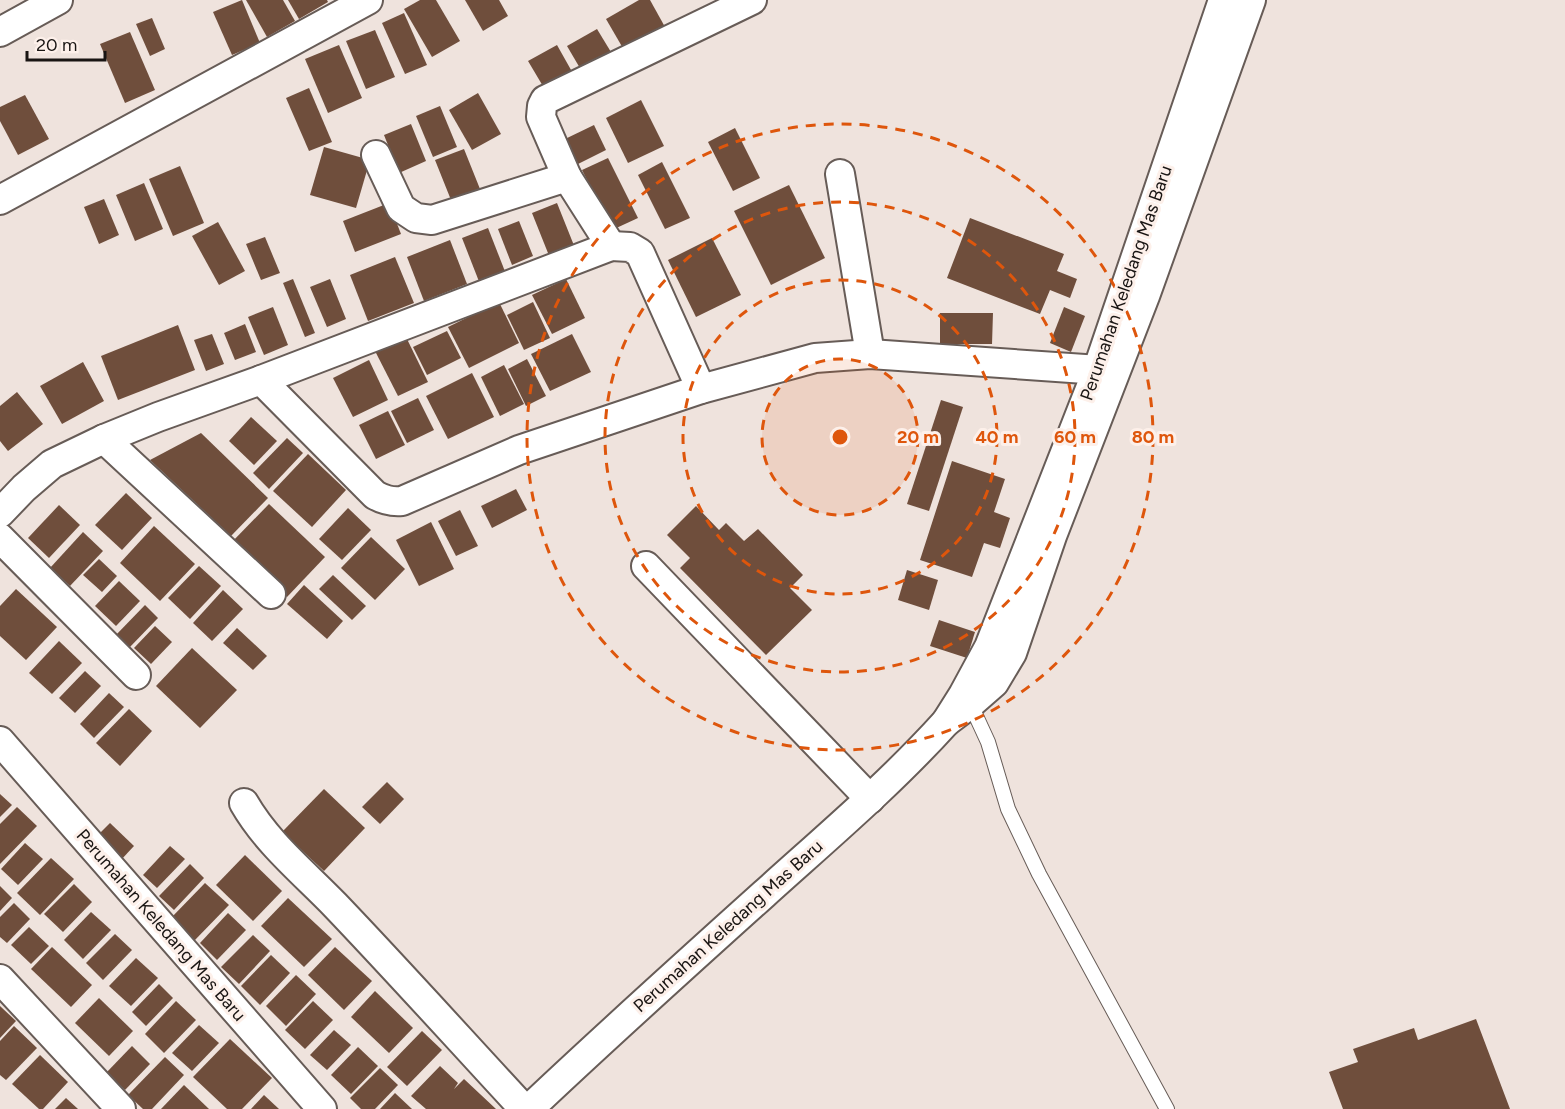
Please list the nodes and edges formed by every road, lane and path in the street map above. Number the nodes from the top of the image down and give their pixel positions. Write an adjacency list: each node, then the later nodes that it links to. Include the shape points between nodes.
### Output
1 (58, 0): 6 (street)
2 (368, 0): 10 (street)
3 (752, 0): 9 (street, via 545,100 541,117)
4 (1223, 0): 13 (street, Perumahan Keledang Mas Baru)
5 (1251, 0): 13 (street, via 1145,296)
6 (0, 32)
7 (376, 154): 9 (street, via 401,208 416,218 432,220)
8 (840, 174): 12 (street)
9 (567, 177): 11 (street)
10 (0, 200)
11 (611, 246): 14 (street); 15 (street, via 630,247 640,253)
12 (870, 354): 13 (street); 15 (street, via 815,358)
13 (1106, 371): 22 (street, Perumahan Keledang Mas Baru)
14 (261, 380): 15 (street, via 375,495 393,502 519,450); 16 (street)
15 (701, 389)
16 (104, 439): 17 (street, via 52,464); 20 (street)
17 (0, 513)
18 (0, 538): 21 (street)
19 (646, 566): 24 (street)
20 (270, 594)
21 (136, 675)
22 (966, 700): 24 (street, Perumahan Keledang Mas Baru); 31 (lane, via 988,742 1008,809 1039,874)
23 (0, 741): 28 (street, Perumahan Keledang Mas Baru)
24 (870, 799): 30 (street, Perumahan Keledang Mas Baru)
25 (244, 803): 29 (street, via 272,841)
26 (0, 979): 27 (street)
27 (121, 1109)
28 (322, 1109)
29 (524, 1109)
30 (529, 1109)
31 (1167, 1109)

